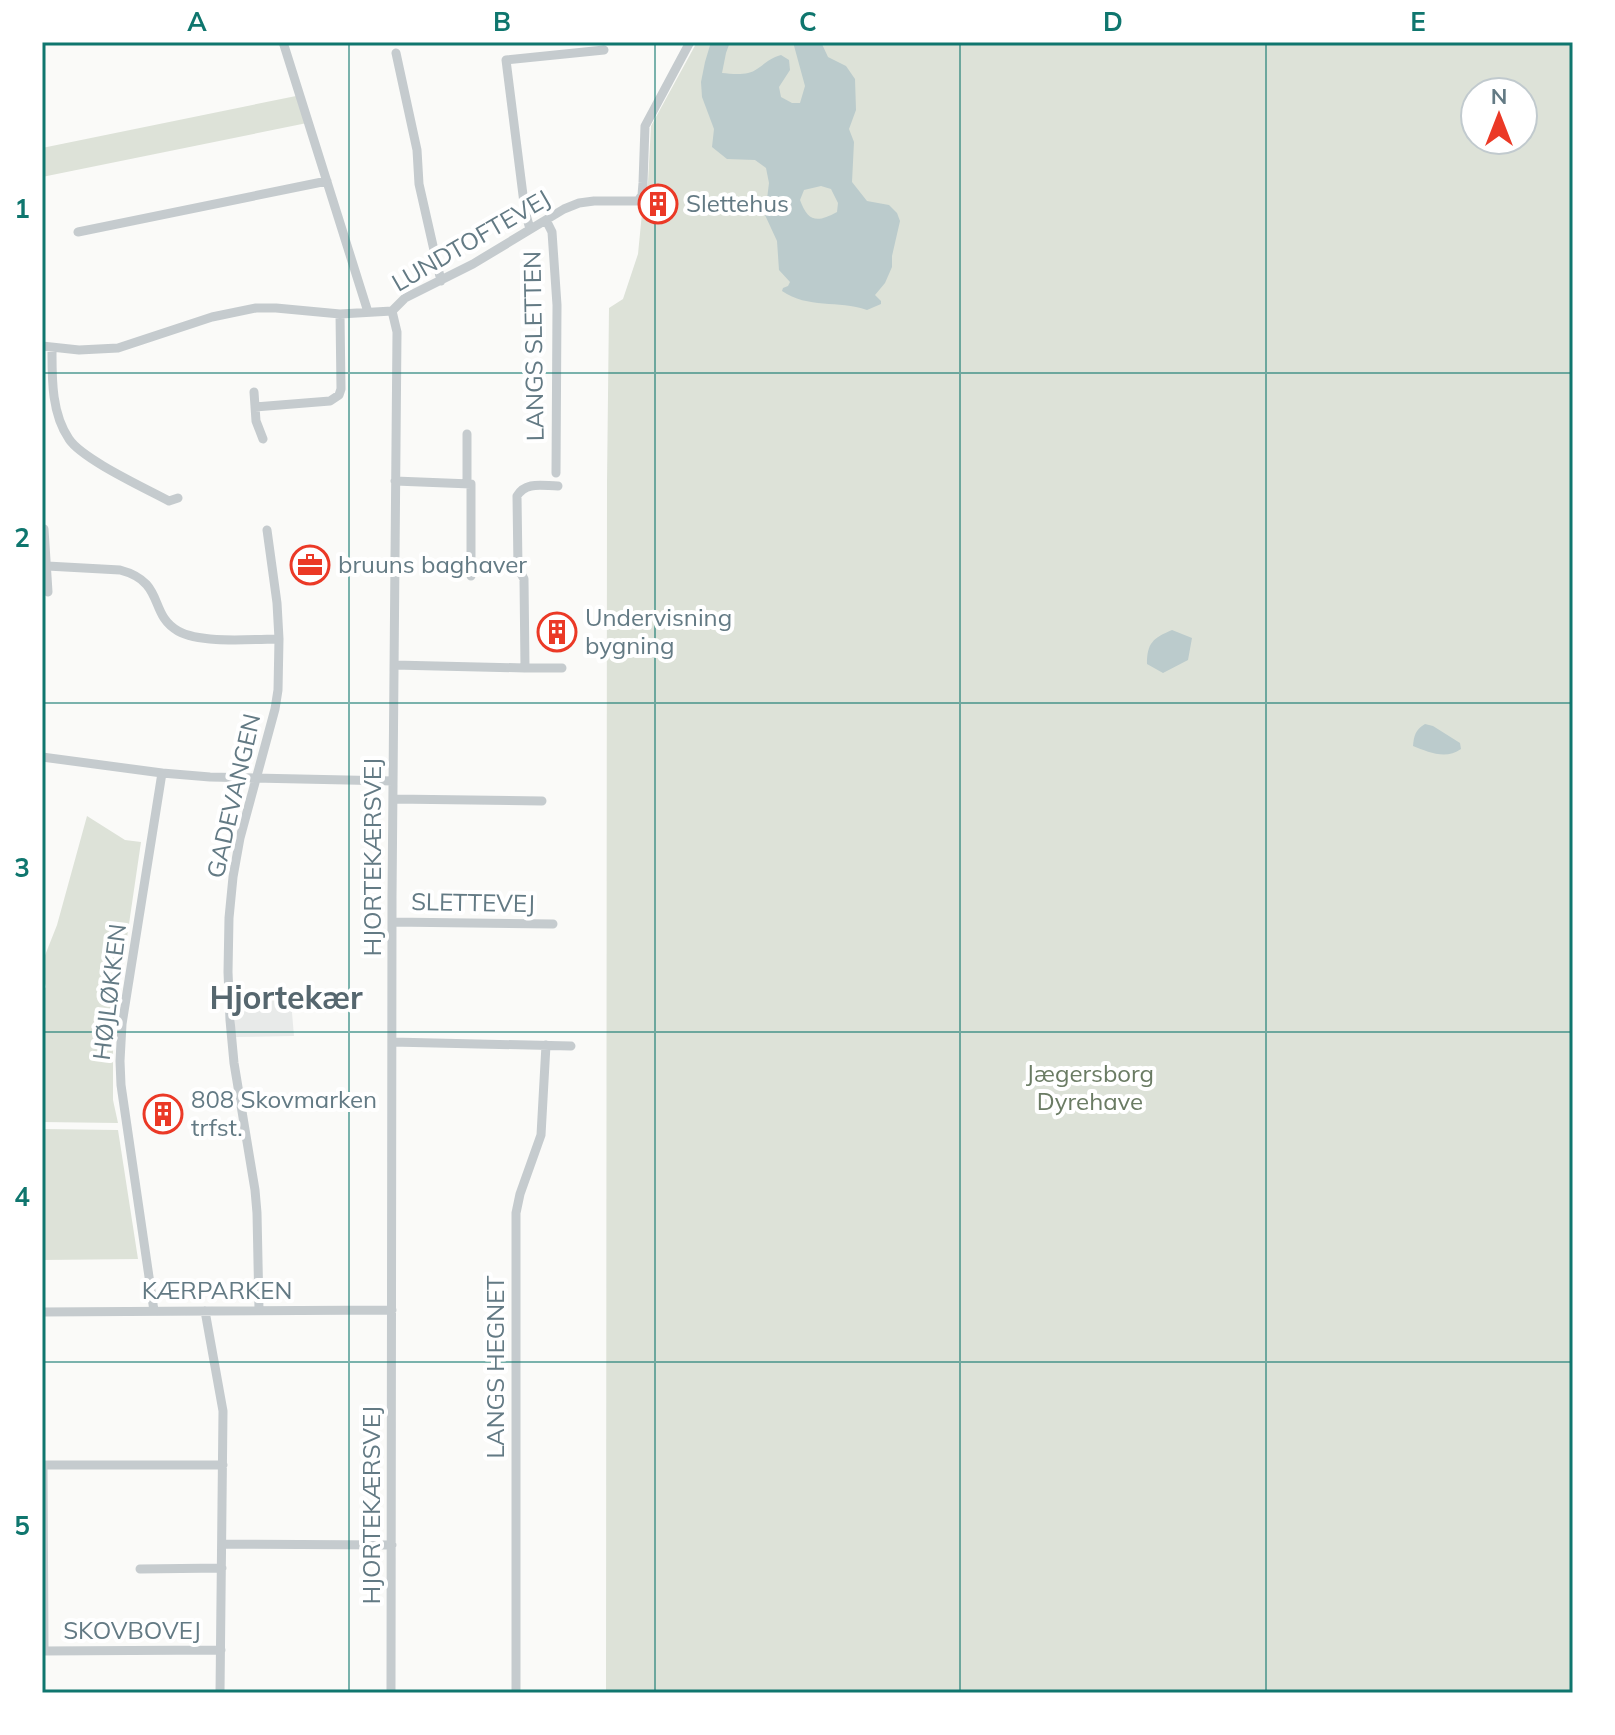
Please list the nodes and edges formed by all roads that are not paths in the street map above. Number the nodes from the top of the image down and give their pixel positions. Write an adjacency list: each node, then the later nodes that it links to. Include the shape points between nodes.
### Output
1 (283, 42): 5 (street)
2 (690, 42): 6 (street, LUNDTOFTEVEJ, via 645,126 638,201 579,203)
3 (604, 50): 7 (street, via 506,60)
4 (396, 53): 9 (street, via 394,66 417,150 419,184)
5 (327, 181): 8 (street); 11 (street)
6 (546, 220): 7 (street, LUNDTOFTEVEJ); 18 (street, LANGS SLETTEN, via 552,232 557,305)
7 (530, 229): 9 (street, LUNDTOFTEVEJ)
8 (78, 232)
9 (441, 281): 10 (street, LUNDTOFTEVEJ, via 405,298)
10 (392, 311): 11 (street, LUNDTOFTEVEJ); 19 (street, HJORTEKÆRSVEJ, via 397,332)
11 (368, 312): 12 (street, LUNDTOFTEVEJ)
12 (340, 314): 13 (street, LUNDTOFTEVEJ, via 256,308 118,348); 15 (street, via 339,395 330,401)
13 (47, 347): 22 (street, via 55,399 69,440 169,501)
14 (254, 392): 15 (street)
15 (255, 407): 17 (street)
16 (467, 434): 20 (street)
17 (263, 439)
18 (556, 473)
19 (395, 481): 20 (street); 29 (street, HJORTEKÆRSVEJ)
20 (467, 482): 26 (street)
21 (558, 486): 30 (street, via 530,486 517,496)
22 (178, 498)
23 (44, 529): 25 (street)
24 (267, 530): 28 (street, GADEVANGEN)
25 (47, 566): 27 (street); 28 (street, via 132,573 152,590 168,623 188,635)
26 (471, 576)
27 (48, 592)
28 (279, 639): 34 (street, GADEVANGEN, via 275,709)
29 (394, 665): 30 (street); 35 (street, HJORTEKÆRSVEJ)
30 (525, 668): 31 (street)
31 (562, 668)
32 (42, 757): 33 (street)
33 (162, 773): 34 (street); 45 (street, HØJLØKKEN, via 120,1061)
34 (256, 778): 35 (street); 43 (street, GADEVANGEN, via 233,877 228,972 234,1063 256,1202)
35 (393, 781): 36 (street, HJORTEKÆRSVEJ)
36 (393, 799): 37 (street); 38 (street, HJORTEKÆRSVEJ)
37 (542, 801)
38 (392, 922): 39 (street, SLETTEVEJ); 40 (street, HJORTEKÆRSVEJ)
39 (553, 924)
40 (392, 1042): 41 (street); 44 (street, HJORTEKÆRSVEJ)
41 (546, 1045): 42 (street); 58 (street, LANGS HEGNET, via 541,1135 516,1213)
42 (571, 1046)
43 (259, 1310): 44 (street, KÆRPARKEN); 46 (street, KÆRPARKEN)
44 (392, 1310): 51 (street, HJORTEKÆRSVEJ)
45 (154, 1311): 46 (street, KÆRPARKEN); 47 (street, KÆRPARKEN)
46 (205, 1311): 49 (street, via 222,1401)
47 (42, 1312)
48 (42, 1465): 49 (street); 55 (street)
49 (223, 1465): 50 (street)
50 (223, 1544): 51 (street); 52 (street)
51 (392, 1545): 57 (street, HJORTEKÆRSVEJ)
52 (222, 1568): 53 (street); 54 (street)
53 (140, 1569)
54 (221, 1650): 55 (street, SKOVBOVEJ); 56 (street)
55 (43, 1651)
56 (220, 1693)
57 (391, 1693)
58 (516, 1693)

